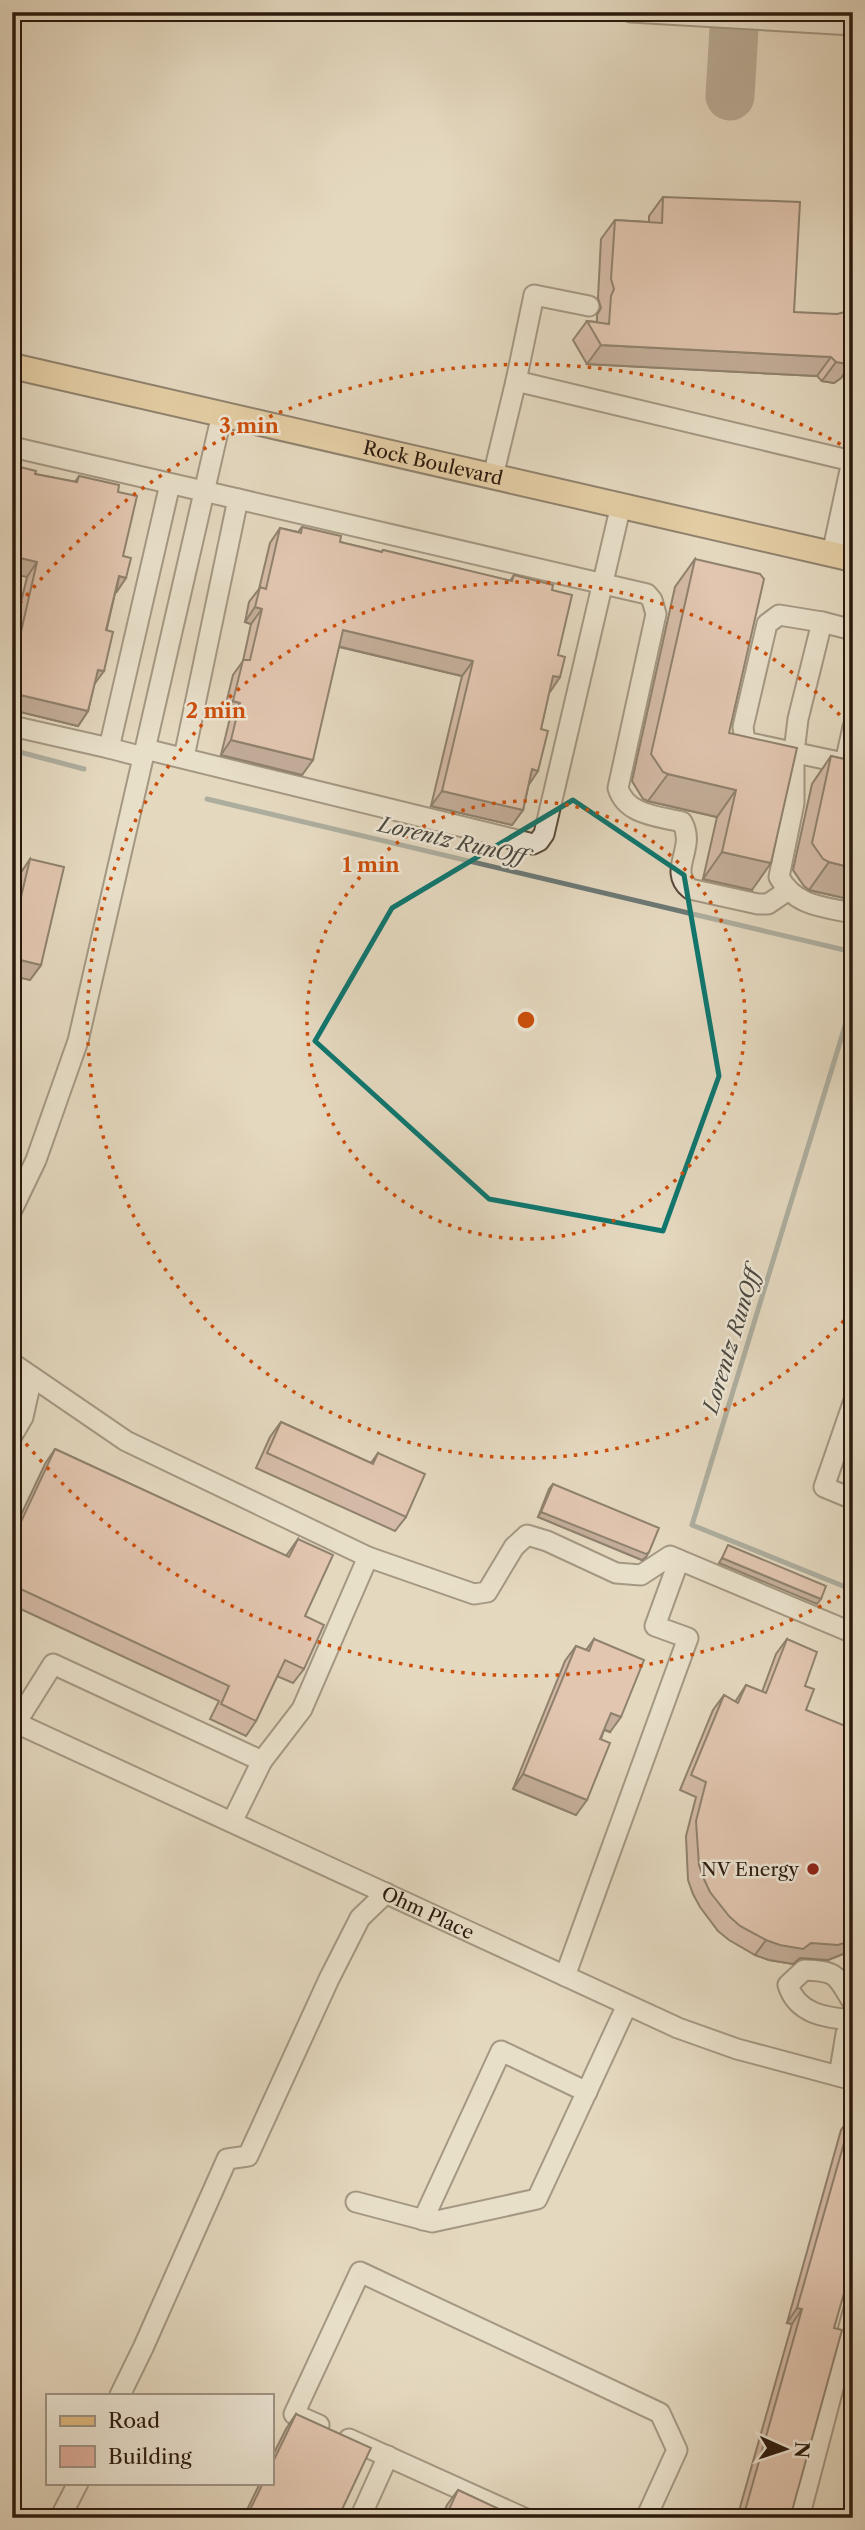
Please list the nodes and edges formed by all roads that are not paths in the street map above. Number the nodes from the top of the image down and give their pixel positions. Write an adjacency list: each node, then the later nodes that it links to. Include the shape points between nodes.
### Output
1 (631, 12): 2 (street)
2 (853, 25)
3 (589, 306): 5 (street, via 534,295)
4 (12, 366): 6 (main road, Rock Boulevard)
5 (516, 381): 8 (street); 13 (street, via 852,461)
6 (222, 414): 8 (main road, Rock Boulevard); 10 (street)
7 (12, 447): 9 (street)
8 (493, 476): 12 (main road, Rock Boulevard)
9 (170, 484): 10 (street); 19 (street)
10 (204, 492): 11 (street); 21 (street)
11 (238, 499): 14 (street); 22 (street)
12 (621, 505): 13 (main road, Rock Boulevard); 14 (street)
13 (842, 556)
14 (603, 582): 22 (street, via 544,834 533,844); 24 (street, via 647,594 656,614 620,795 635,811 682,822 688,836 680,876 690,889 758,904 768,904)
15 (822, 622): 16 (street); 20 (street); 20 (street, via 779,615 767,624 743,727 745,742)
16 (853, 630)
17 (12, 726): 19 (street)
18 (853, 727): 23 (street)
19 (109, 748): 21 (street)
20 (794, 752): 23 (street); 24 (street, via 794,803 779,877)
21 (144, 753): 22 (street); 26 (street, via 78,1041 36,1160)
22 (184, 757)
23 (849, 764)
24 (787, 891): 25 (street, via 812,905)
25 (853, 913)
26 (12, 1210)
27 (12, 1363): 28 (street)
28 (32, 1377): 30 (street, via 23,1417); 32 (street, via 126,1441)
29 (853, 1403): 31 (street, via 824,1487)
30 (12, 1436)
31 (853, 1499)
32 (368, 1557): 33 (street, via 474,1594 487,1592 514,1547 527,1535 616,1573 640,1575 670,1556); 36 (street, via 302,1709)
33 (679, 1560): 34 (street); 39 (street, via 655,1626 688,1638)
34 (853, 1633)
35 (14, 1722): 36 (street, via 53,1664); 37 (street, Ohm Place)
36 (262, 1761): 37 (street)
37 (232, 1822): 38 (street, Ohm Place)
38 (386, 1893): 39 (street, Ohm Place); 49 (street, via 360,1918 248,2156 227,2159)
39 (565, 1976): 41 (street, Ohm Place)
40 (853, 2003): 42 (street, via 838,1978 827,1971 804,1970 788,1985 792,1998 806,2011)
41 (627, 2005): 43 (street, Ohm Place, via 737,2049); 44 (street)
42 (853, 2021): 43 (street, via 846,2034)
43 (846, 2078)
44 (587, 2091): 46 (street, via 537,2199 432,2222); 46 (street, via 501,2051)
45 (356, 2202): 46 (street)
46 (423, 2220)
47 (853, 2312): 48 (street)
48 (846, 2362): 56 (street)
49 (120, 2394)
50 (388, 2456): 53 (street); 54 (street); 55 (street, via 294,2414 360,2272 660,2413 677,2449)
51 (77, 2484): 52 (street)
52 (60, 2518)
53 (360, 2518)
54 (524, 2518)
55 (646, 2518)
56 (799, 2518)

